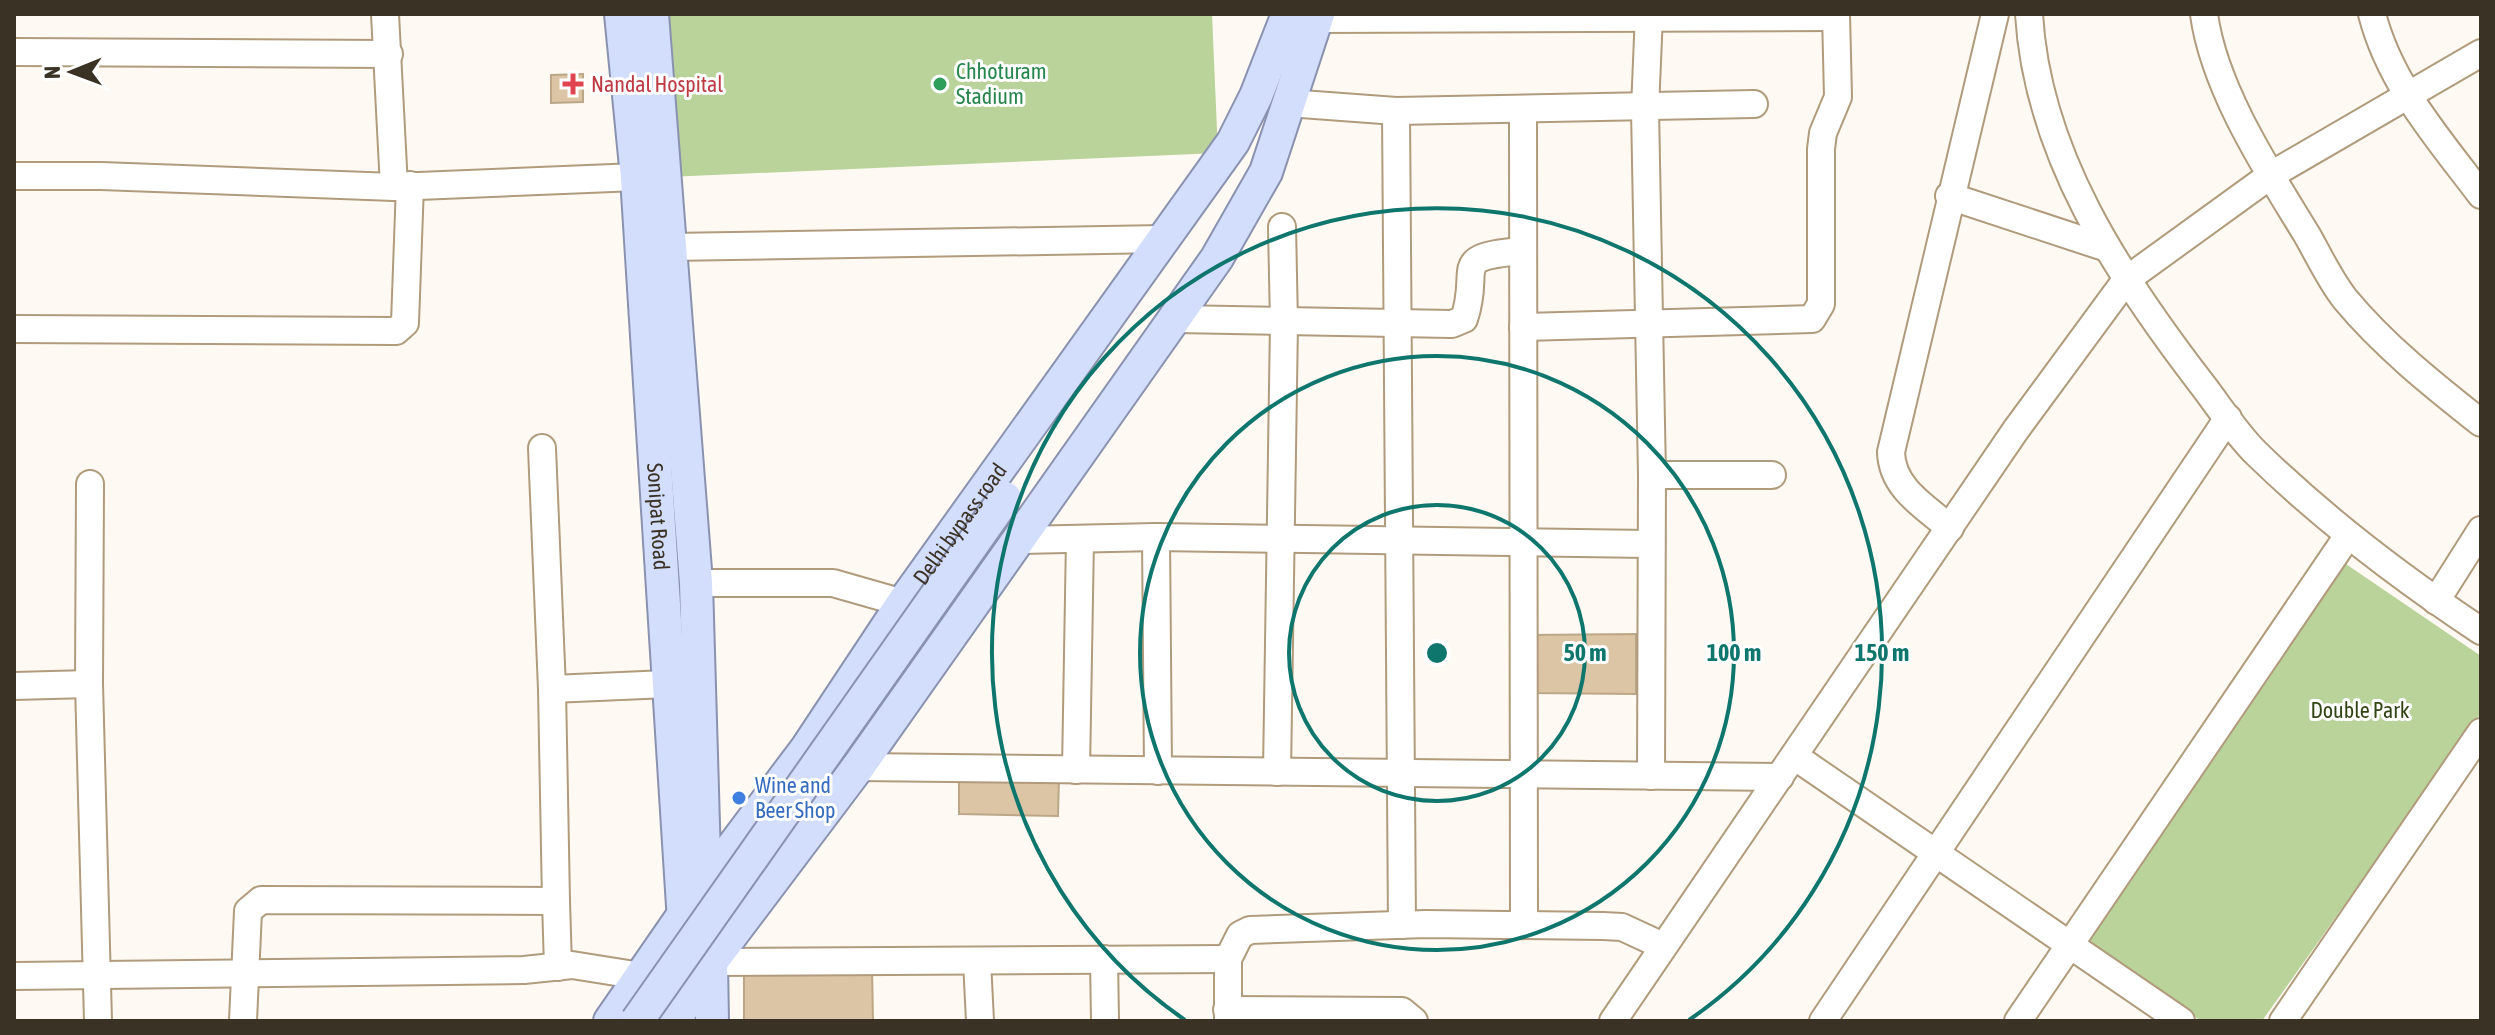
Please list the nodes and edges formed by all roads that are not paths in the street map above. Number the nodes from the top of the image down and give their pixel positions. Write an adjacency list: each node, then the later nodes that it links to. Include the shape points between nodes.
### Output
1 (385, 14): 14 (street)
2 (621, 14): 25 (main road, Sonipat Road)
3 (652, 14): 31 (main road, Sonipat Road)
4 (1995, 14): 28 (street)
5 (2029, 14): 32 (street, via 2032,59 2064,164)
6 (2204, 14): 23 (street, via 2222,79)
7 (2372, 14): 15 (street, via 2381,48)
8 (1308, 16): 9 (street); 16 (main road); 21 (main road, Delhi bypass road)
9 (1538, 16): 10 (street)
10 (1649, 16): 11 (street); 19 (street)
11 (1836, 16): 37 (street, via 1838,97 1821,149 1818,312 1804,321)
12 (14, 52): 14 (street)
13 (2481, 53): 15 (street)
14 (389, 54): 26 (street)
15 (2406, 95): 23 (street); 27 (street)
16 (1288, 103): 20 (street); 22 (main road)
17 (1754, 104): 19 (street)
18 (1523, 109): 19 (street); 20 (street); 33 (street)
19 (1645, 109): 37 (street)
20 (1396, 111): 38 (street)
21 (1239, 129): 30 (main road, Delhi bypass road); 48 (main road, via 1239,155 1217,196)
22 (1271, 158): 35 (main road, via 1257,193); 48 (main road, via 1254,169)
23 (2271, 175): 34 (street); 43 (street, via 2344,297 2419,373)
24 (14, 176): 26 (street)
25 (637, 177): 26 (street); 41 (main road, Sonipat Road)
26 (402, 186): 40 (street, via 405,323 396,331)
27 (2481, 195)
28 (1949, 196): 32 (street); 49 (street, via 1891,468 1897,480)
29 (1282, 227): 36 (street)
30 (1164, 239): 31 (street); 60 (main road, Delhi bypass road)
31 (670, 247): 41 (main road, Sonipat Road)
32 (2107, 248): 34 (street)
33 (1523, 251): 38 (street, via 1482,255 1474,262 1464,319 1452,324); 39 (street)
34 (2126, 280): 42 (street); 49 (street)
35 (1176, 319): 36 (street); 48 (main road)
36 (1284, 323): 38 (street); 54 (street)
37 (1649, 323): 39 (street); 45 (street)
38 (1397, 324): 55 (street)
39 (1523, 327): 56 (street)
40 (14, 329)
41 (664, 377): 58 (main road, Sonipat Road); 63 (main road, Sonipat Road)
42 (2228, 418): 52 (street, via 2254,452); 75 (street)
43 (2481, 423)
44 (542, 448): 65 (street)
45 (1652, 475): 46 (street); 57 (street)
46 (1772, 475)
47 (90, 484): 62 (street)
48 (1015, 516): 53 (street); 67 (main road); 97 (main road, bridge); 98 (main road)
49 (1950, 528): 68 (street)
50 (2481, 530): 59 (street)
51 (1156, 537): 53 (street); 54 (street); 70 (street)
52 (2347, 537): 59 (street); 81 (street)
53 (1080, 539): 69 (street)
54 (1280, 541): 55 (street); 71 (street)
55 (1396, 542): 56 (street); 72 (street)
56 (1523, 543): 57 (street); 73 (street)
57 (1650, 544): 74 (street)
58 (696, 583): 60 (street, via 833,583); 76 (main road, Sonipat Road)
59 (2436, 601): 61 (street)
60 (903, 603): 76 (main road, Delhi bypass road, via 807,748)
61 (2481, 631)
62 (89, 684): 64 (street); 91 (street)
63 (667, 684): 65 (street); 78 (main road, Sonipat Road)
64 (14, 686)
65 (552, 689): 77 (street)
66 (2481, 732): 107 (street)
67 (858, 767): 69 (street); 86 (main road)
68 (1787, 767): 74 (street); 75 (street); 82 (street)
69 (1076, 770): 70 (street)
70 (1158, 771): 71 (street)
71 (1277, 772): 72 (street)
72 (1399, 773): 73 (street); 79 (street)
73 (1521, 774): 74 (street); 80 (street)
74 (1651, 776)
75 (1936, 853): 81 (street); 104 (street)
76 (704, 885): 78 (main road, Delhi bypass road); 86 (main road, Sonipat Road)
77 (556, 901): 87 (street); 88 (street, via 261,900 248,911)
78 (684, 919): 90 (main road, Delhi bypass road); 92 (main road, Sonipat Road)
79 (1402, 925): 80 (street); 84 (street, via 1250,930 1240,935)
80 (1524, 925): 82 (street, via 1622,927)
81 (2070, 945): 105 (street); 106 (street)
82 (1663, 946): 103 (street)
83 (1104, 959): 84 (street); 85 (street); 101 (street)
84 (1228, 959): 93 (street)
85 (977, 961): 86 (street); 100 (street)
86 (711, 962): 92 (main road); 99 (main road, Sonipat Road)
87 (558, 967): 88 (street); 90 (street)
88 (243, 974): 91 (street); 95 (street)
89 (14, 976): 91 (street)
90 (641, 976): 96 (main road, Delhi bypass road)
91 (99, 977): 94 (street)
92 (685, 1013)
93 (1228, 1015): 102 (street, via 1402,1011)
94 (98, 1021)
95 (243, 1021)
96 (610, 1021)
97 (637, 1021)
98 (656, 1021)
99 (712, 1021)
100 (980, 1021)
101 (1105, 1021)
102 (1414, 1021)
103 (1613, 1021)
104 (1823, 1021)
105 (2018, 1021)
106 (2181, 1021)
107 (2283, 1021)

